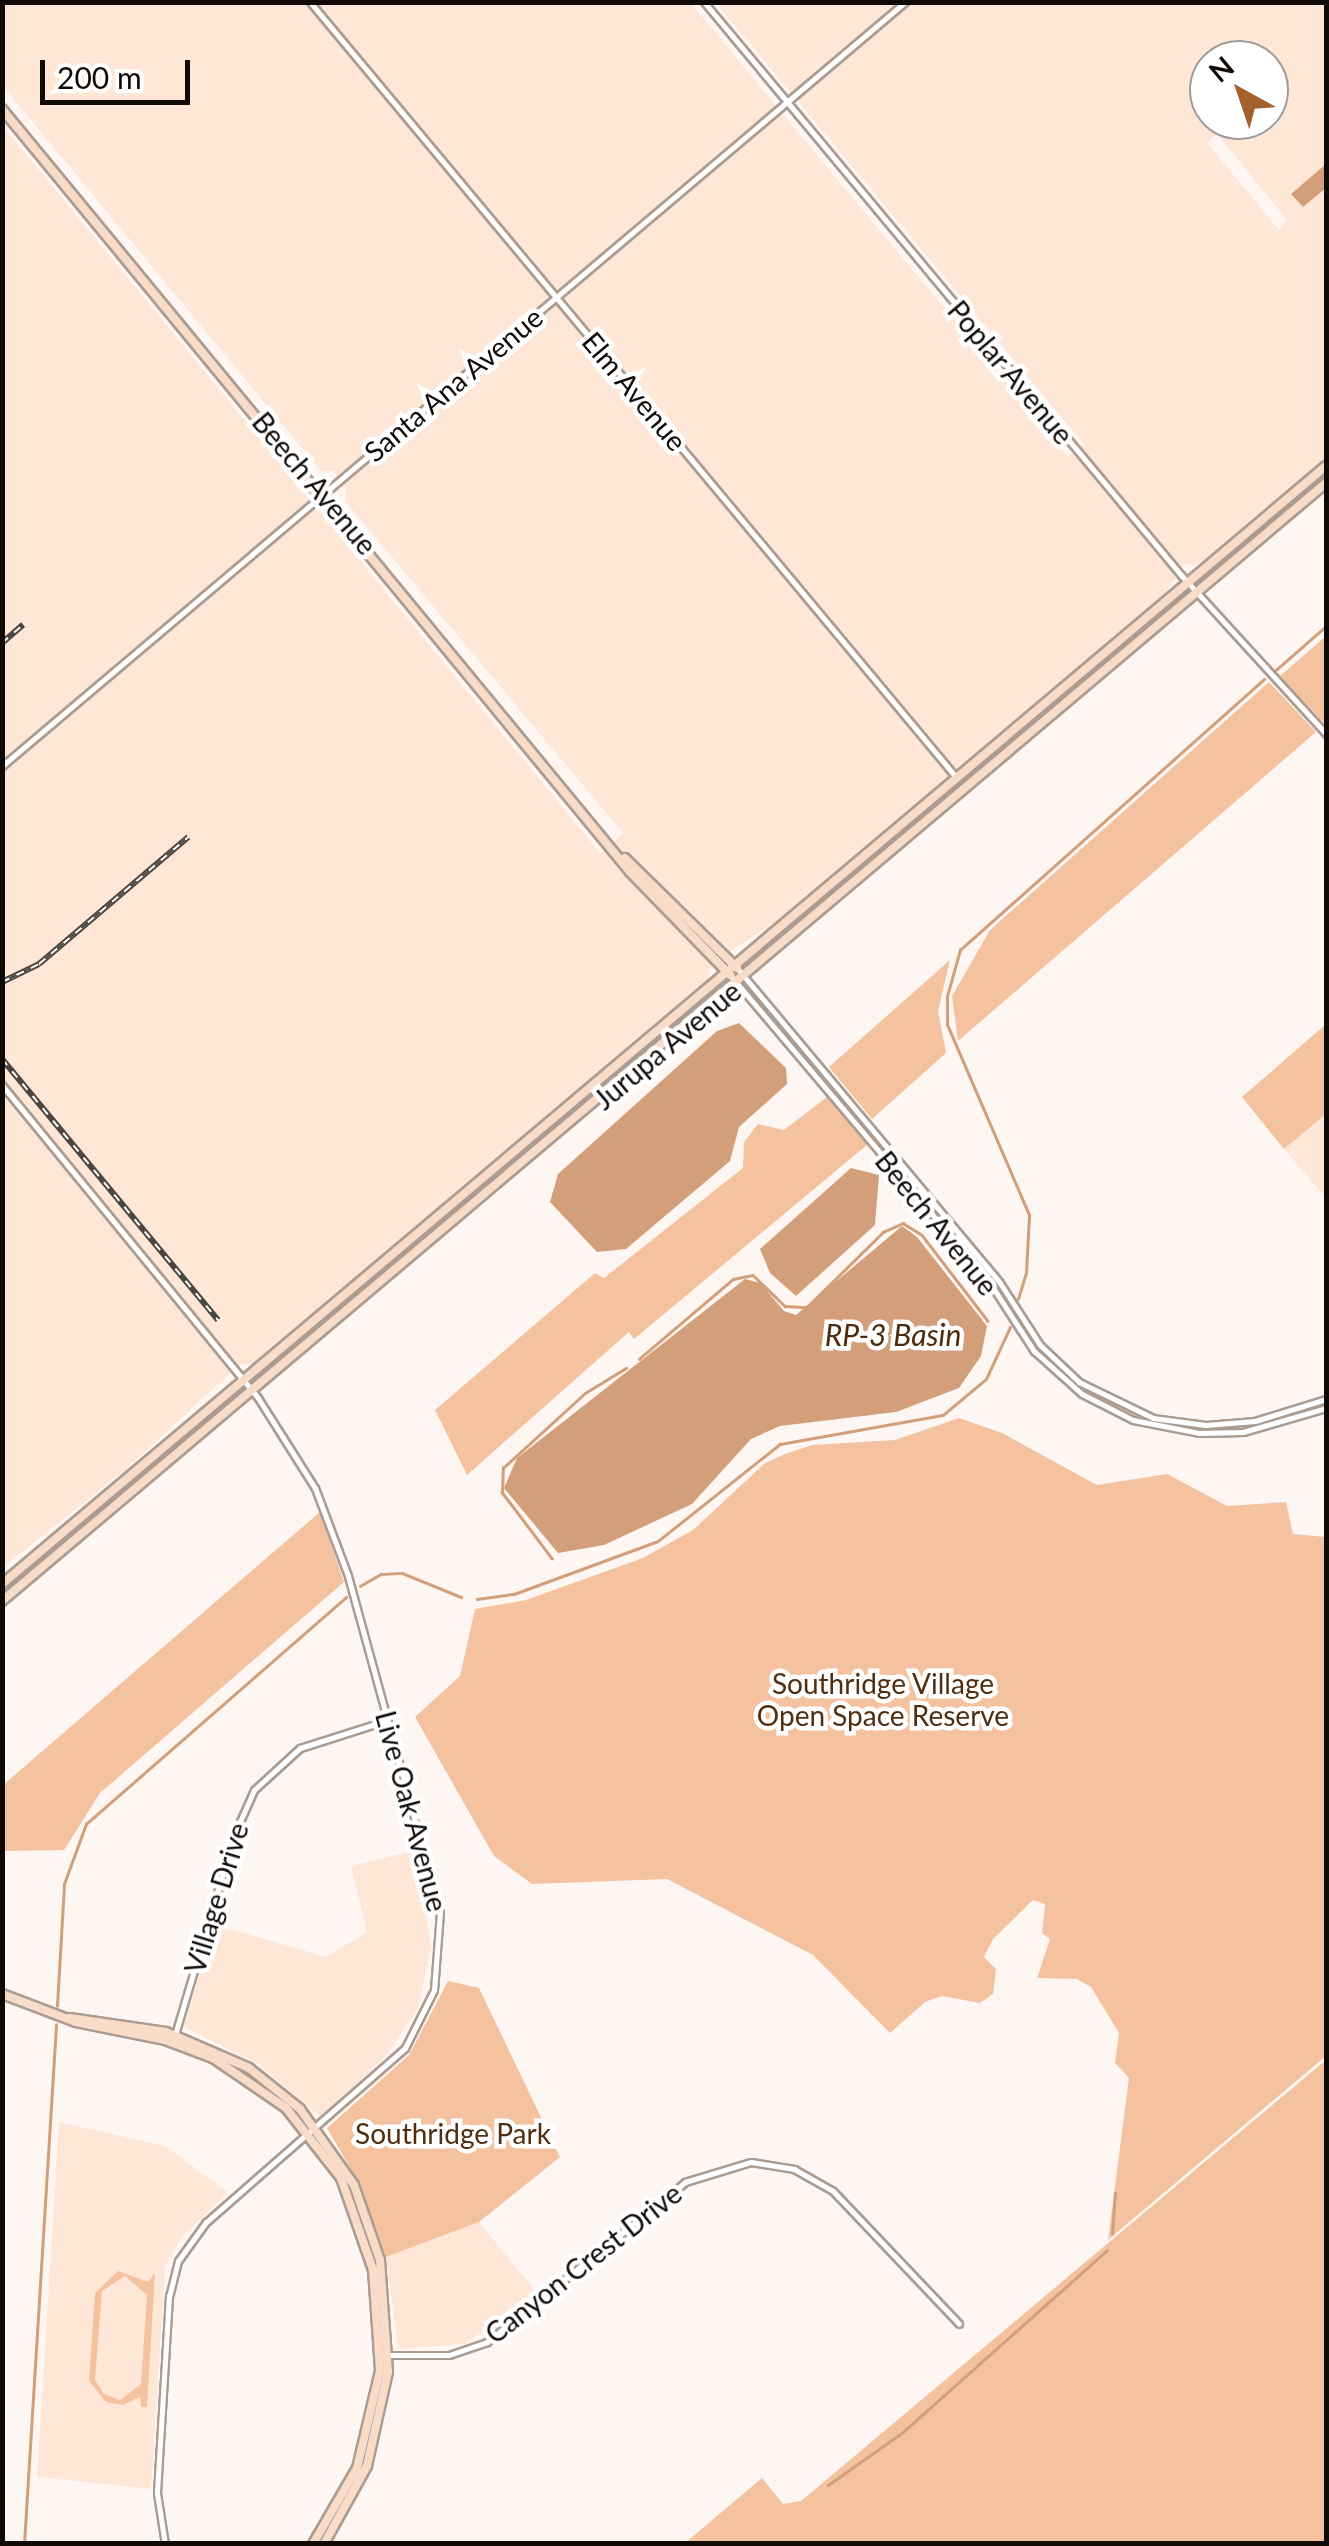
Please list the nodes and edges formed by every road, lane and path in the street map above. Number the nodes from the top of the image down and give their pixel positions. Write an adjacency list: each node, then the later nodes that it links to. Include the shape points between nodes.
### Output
1 (310, 2): 6 (street, Elm Avenue)
2 (704, 2): 4 (street, Poplar Avenue)
3 (905, 2): 4 (street, Santa Ana Avenue)
4 (787, 102): 6 (street, Santa Ana Avenue); 10 (street, Poplar Avenue)
5 (2, 109): 9 (main road, Beech Avenue)
6 (556, 297): 9 (street, Santa Ana Avenue); 14 (street, Elm Avenue)
7 (1326, 466): 10 (main road, Jurupa Avenue)
8 (1326, 483): 11 (main road, Jurupa Avenue)
9 (323, 493): 13 (street, Santa Ana Avenue); 15 (main road, Beech Avenue, via 662,909)
10 (1189, 583): 11 (street, Poplar Avenue); 14 (main road, Jurupa Avenue)
11 (1198, 594): 12 (street, Poplar Avenue); 16 (main road, Jurupa Avenue)
12 (1326, 734)
13 (2, 766)
14 (958, 780): 15 (main road, Jurupa Avenue)
15 (733, 972): 16 (street, Beech Avenue); 18 (main road, Jurupa Avenue)
16 (742, 982): 19 (main road, Jurupa Avenue); 20 (street, Beech Avenue, via 1000,1283 1040,1345 1079,1382 1153,1418 1206,1425 1255,1421); 21 (street, Beech Avenue, via 988,1280 1034,1351 1082,1394 1132,1420 1200,1434 1243,1432)
17 (2, 1085): 18 (street, Live Oak Avenue)
18 (244, 1382): 19 (street, Live Oak Avenue); 22 (main road, Jurupa Avenue)
19 (253, 1392): 23 (main road, Jurupa Avenue); 24 (street, Live Oak Avenue, via 315,1488 348,1576)
20 (1326, 1399)
21 (1326, 1408)
22 (2, 1584)
23 (2, 1602)
24 (388, 1720): 26 (street, Village Drive, via 300,1748 254,1790 234,1835); 27 (street, Live Oak Avenue, via 437,1895 439,1967 405,2048)
25 (2, 1994): 26 (main road, via 47,2012)
26 (173, 2039): 27 (main road, via 249,2068)
27 (313, 2131): 29 (main road, via 361,2223); 30 (street, Live Oak Avenue, via 198,2229 174,2272 157,2493)
28 (959, 2324): 29 (street, Canyon Crest Drive, via 833,2190 794,2169 751,2162 685,2182 487,2342 449,2355)
29 (385, 2355): 31 (main road, via 367,2441 346,2492); 32 (main road, via 374,2446)
30 (165, 2544)
31 (313, 2544)
32 (324, 2544)

